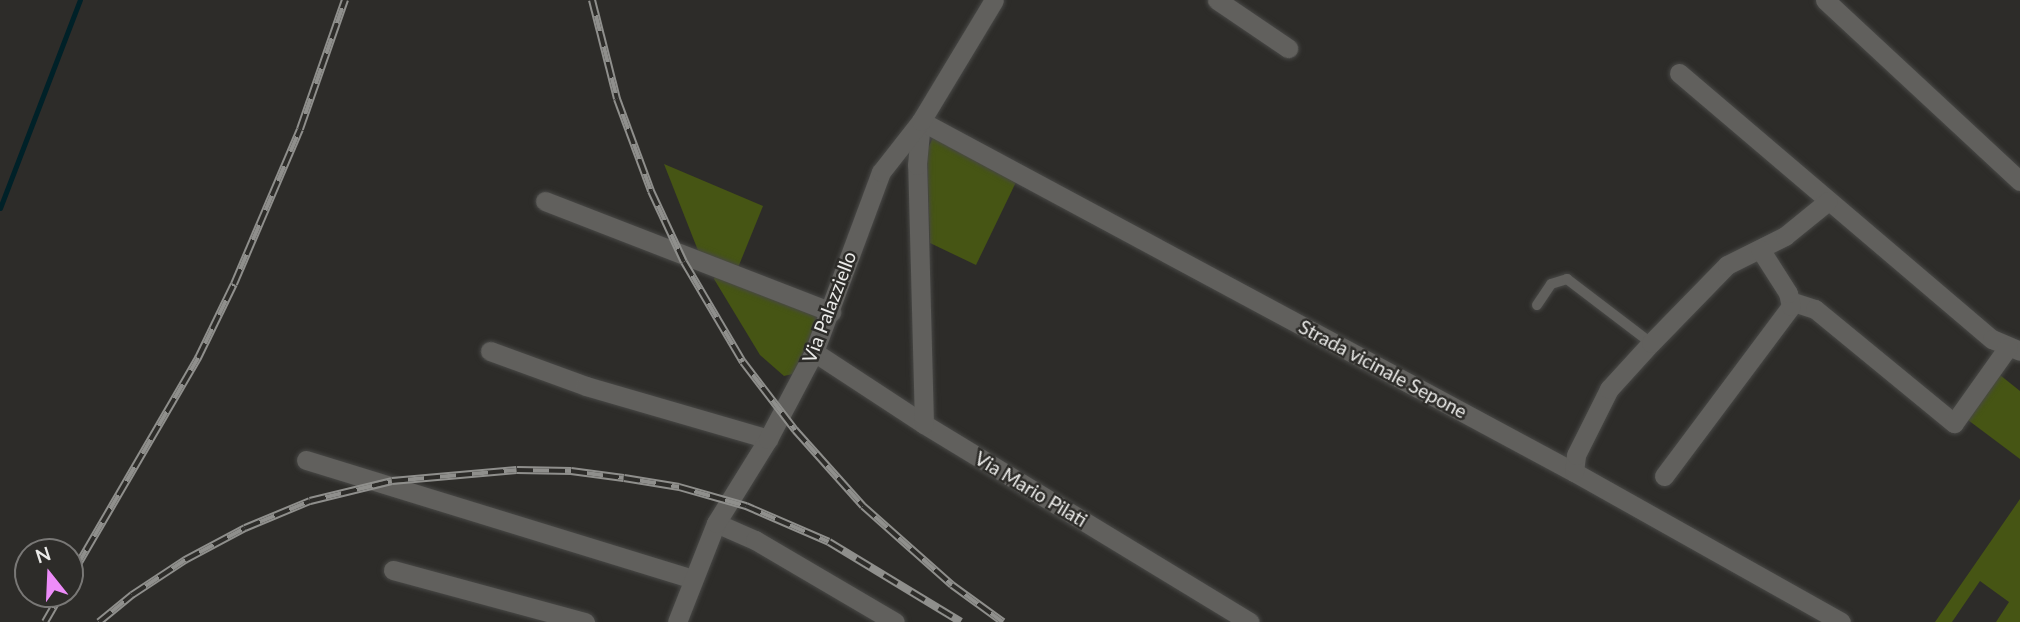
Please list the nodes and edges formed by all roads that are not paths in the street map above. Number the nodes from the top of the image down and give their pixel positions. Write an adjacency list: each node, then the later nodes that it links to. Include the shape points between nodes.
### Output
1 (994, 0): 6 (street, Via Palazziello)
2 (1217, 0): 4 (street)
3 (1825, 0): 7 (street)
4 (1288, 48)
5 (1679, 73): 9 (street)
6 (921, 121): 13 (street, Via Palazziello, via 881,172); 18 (street, via 917,165); 21 (street, Strada vicinale Sepone)
7 (2020, 181)
8 (545, 201): 13 (street)
9 (1828, 201): 10 (street, via 1785,236); 15 (street, via 1992,339)
10 (1759, 249): 11 (street); 14 (street, via 1727,265)
11 (1790, 300): 15 (street, via 1815,309 1954,423); 22 (street, via 1786,317)
12 (1537, 305): 14 (lane, via 1554,282 1572,281)
13 (831, 312): 17 (street, Via Palazziello)
14 (1651, 343): 21 (street, via 1609,389 1576,455)
15 (2014, 349)
16 (490, 351): 19 (street, via 586,386)
17 (814, 352): 18 (street, Via Mario Pilati); 19 (street, Via Palazziello)
18 (924, 424): 29 (street, Via Mario Pilati)
19 (768, 439): 23 (street, Via Palazziello)
20 (306, 460): 25 (street)
21 (1574, 472): 30 (street, Strada vicinale Sepone)
22 (1664, 476)
23 (716, 523): 25 (street, Via Palazziello); 28 (street, via 755,540)
24 (393, 570): 26 (street)
25 (692, 579): 27 (street, Via Palazziello)
26 (585, 622)
27 (677, 622)
28 (895, 622)
29 (1250, 622)
30 (1841, 622)

